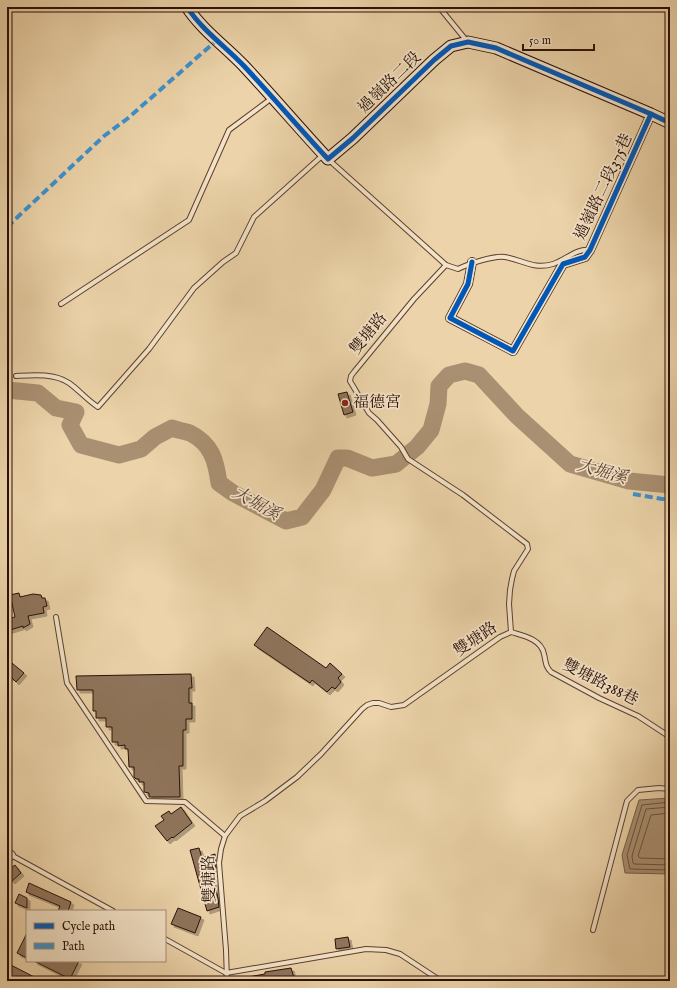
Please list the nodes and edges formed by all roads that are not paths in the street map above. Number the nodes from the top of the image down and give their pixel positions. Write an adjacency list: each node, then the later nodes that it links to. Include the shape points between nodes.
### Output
1 (187, 7): 4 (street)
2 (440, 7): 3 (lane)
3 (468, 42): 5 (street, 過嶺路二段, via 496,48); 7 (street, 過嶺路二段, via 451,46 353,138)
4 (273, 97): 7 (street); 11 (lane, via 229,130 189,220)
5 (651, 114): 6 (street, 過嶺路二段); 8 (street, 過嶺路二段375巷)
6 (670, 123)
7 (326, 157): 10 (lane); 12 (lane, via 254,217 236,253 194,288 149,349 98,407 62,379 32,375)
8 (590, 250): 9 (lane, via 582,249 553,264 533,266 504,256); 9 (street, 過嶺路二段375巷, via 585,257 563,264 513,350 450,318 468,284)
9 (472, 262): 10 (lane, via 458,268)
10 (446, 265): 14 (lane, 雙塘路, via 414,299 351,376 350,382 362,404 401,447 408,459 463,495 527,544 528,549 514,571 510,590)
11 (61, 304)
12 (16, 376)
13 (56, 617): 17 (lane, via 67,683 146,801 185,802)
14 (511, 632): 15 (lane, 雙塘路388巷, via 538,642 543,650 546,667 551,672 638,716); 17 (lane, 雙塘路, via 500,637 404,705 367,705 297,777 240,816)
15 (670, 737)
16 (670, 789): 20 (lane, via 638,790 627,801)
17 (224, 836): 22 (lane, 雙塘路, via 219,863)
18 (8, 855): 19 (lane)
19 (111, 910)
20 (593, 930)
21 (166, 940): 22 (lane)
22 (226, 973): 23 (lane, 雙塘路); 24 (lane, via 366,949 400,954)
23 (227, 981)
24 (441, 981)

